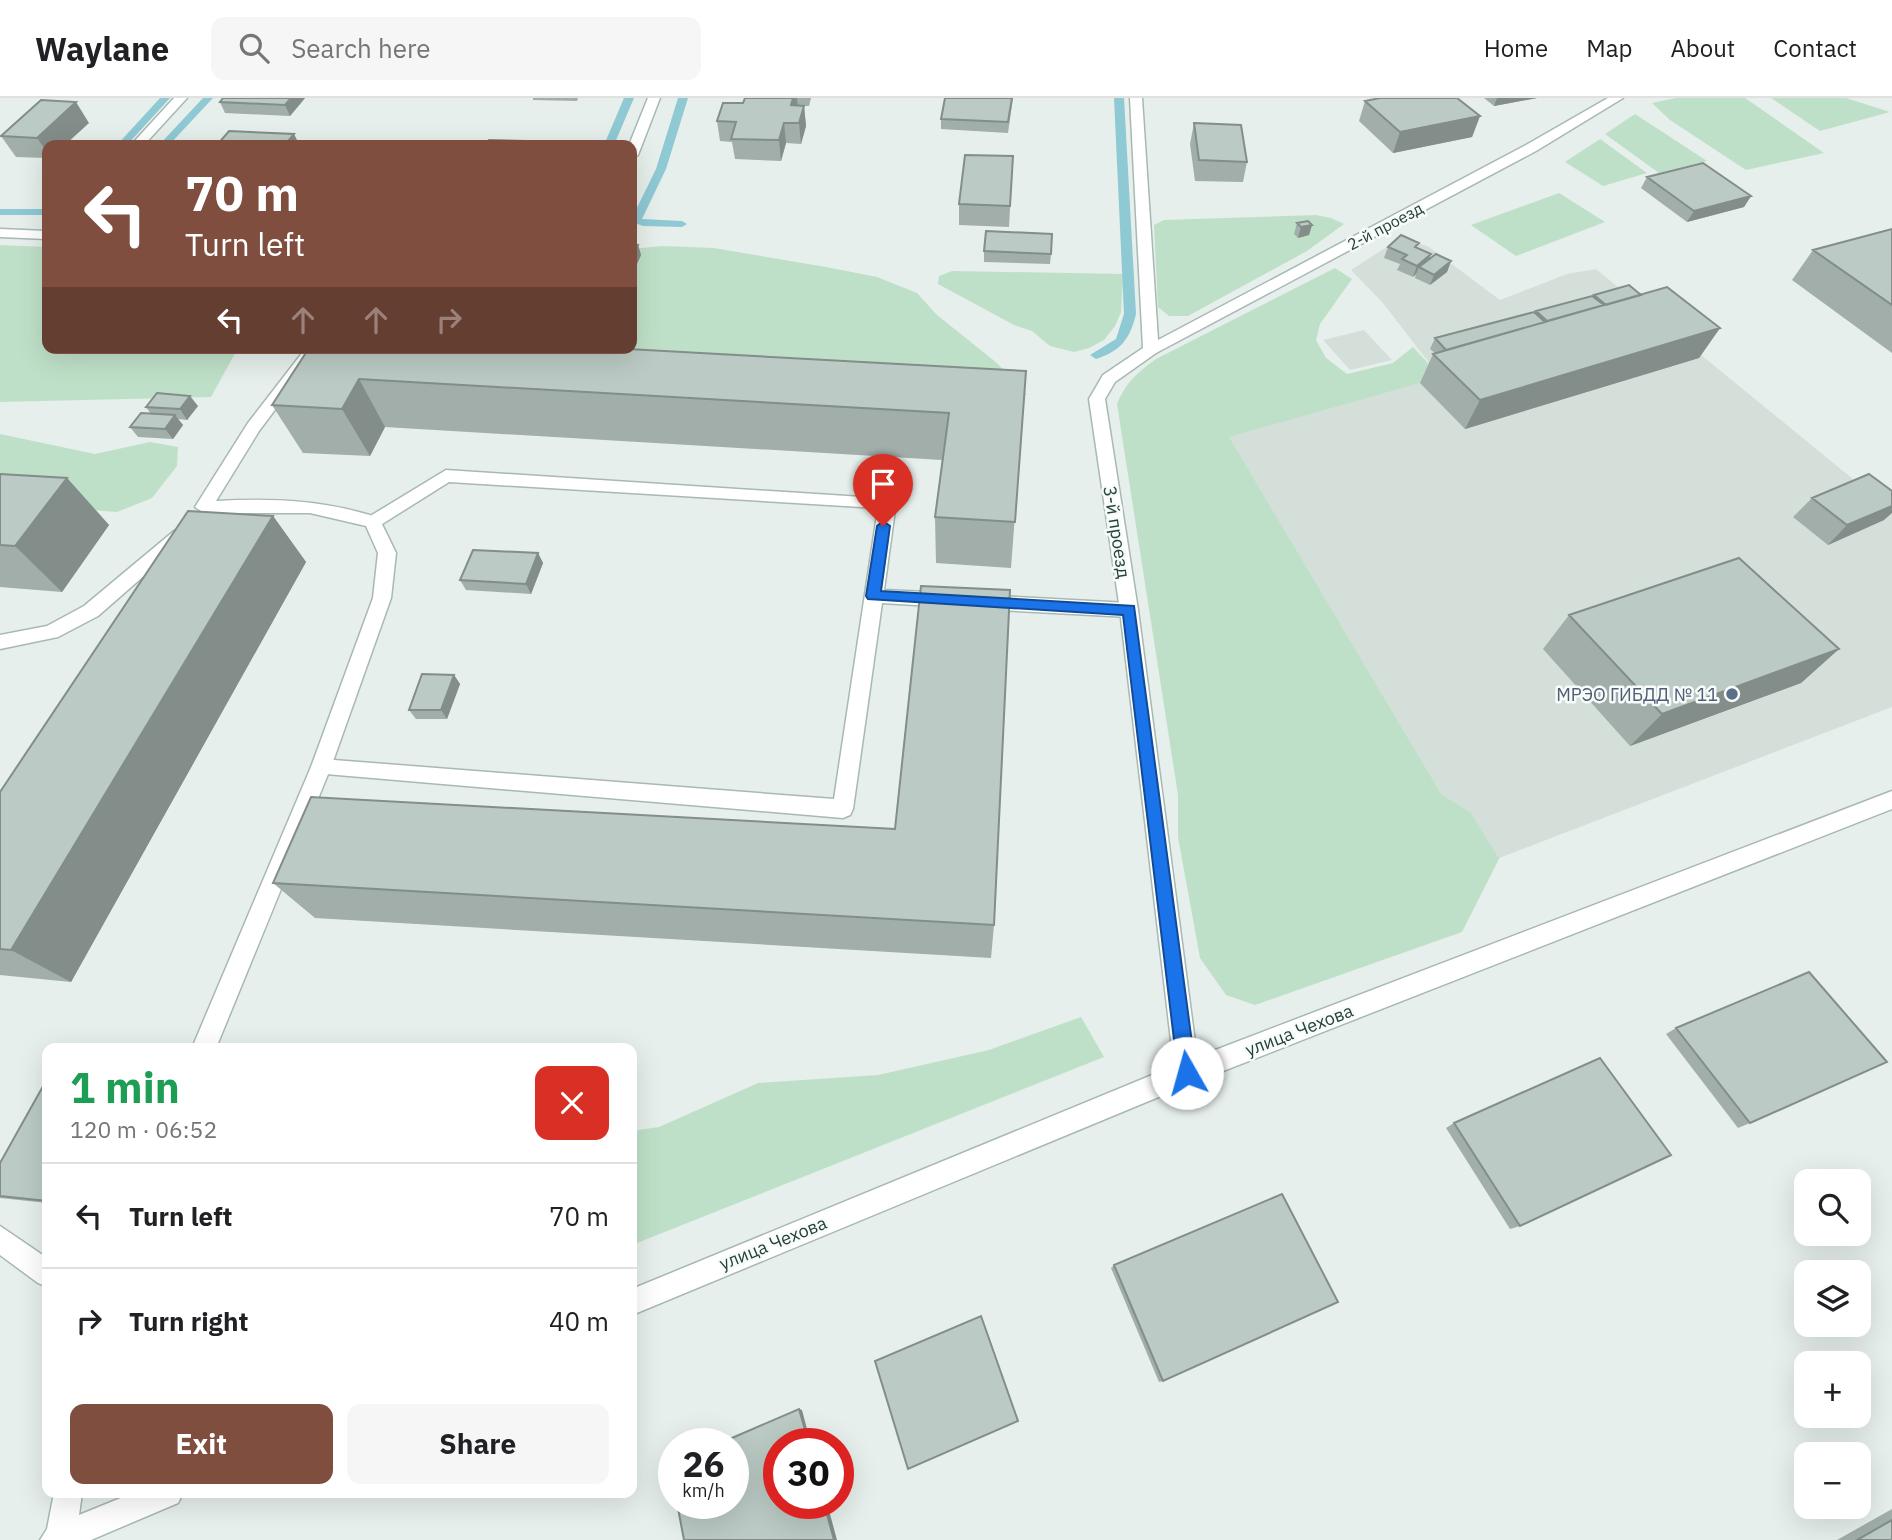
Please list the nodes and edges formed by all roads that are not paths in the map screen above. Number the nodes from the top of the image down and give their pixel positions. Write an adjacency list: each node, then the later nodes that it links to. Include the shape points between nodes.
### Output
1 (181, 98): 5 (street)
2 (654, 98): 6 (street)
3 (1136, 98): 9 (street)
4 (1617, 98): 9 (street, 2-й проезд)
5 (142, 140)
6 (637, 142)
7 (0, 233): 8 (street)
8 (42, 235)
9 (1151, 350): 16 (street, 3-й проезд, via 1109,379 1097,399)
10 (309, 354): 11 (street, via 268,403)
11 (204, 507): 12 (street, via 280,504 343,510); 13 (street)
12 (373, 522): 15 (street, via 446,475 887,503); 18 (street, via 387,553 382,598)
13 (185, 529): 14 (street); 17 (street, via 91,611 51,632)
14 (147, 586)
15 (873, 596): 16 (street); 18 (street, via 843,809)
16 (1129, 610): 21 (street, 3-й проезд)
17 (0, 642)
18 (321, 767): 20 (street)
19 (1892, 800): 21 (street, улица Чехова)
20 (206, 1043)
21 (1187, 1073): 24 (street, улица Чехова)
22 (0, 1239): 23 (street)
23 (42, 1270)
24 (637, 1300)
25 (67, 1498): 27 (street)
26 (156, 1498): 27 (street)
27 (57, 1539)

